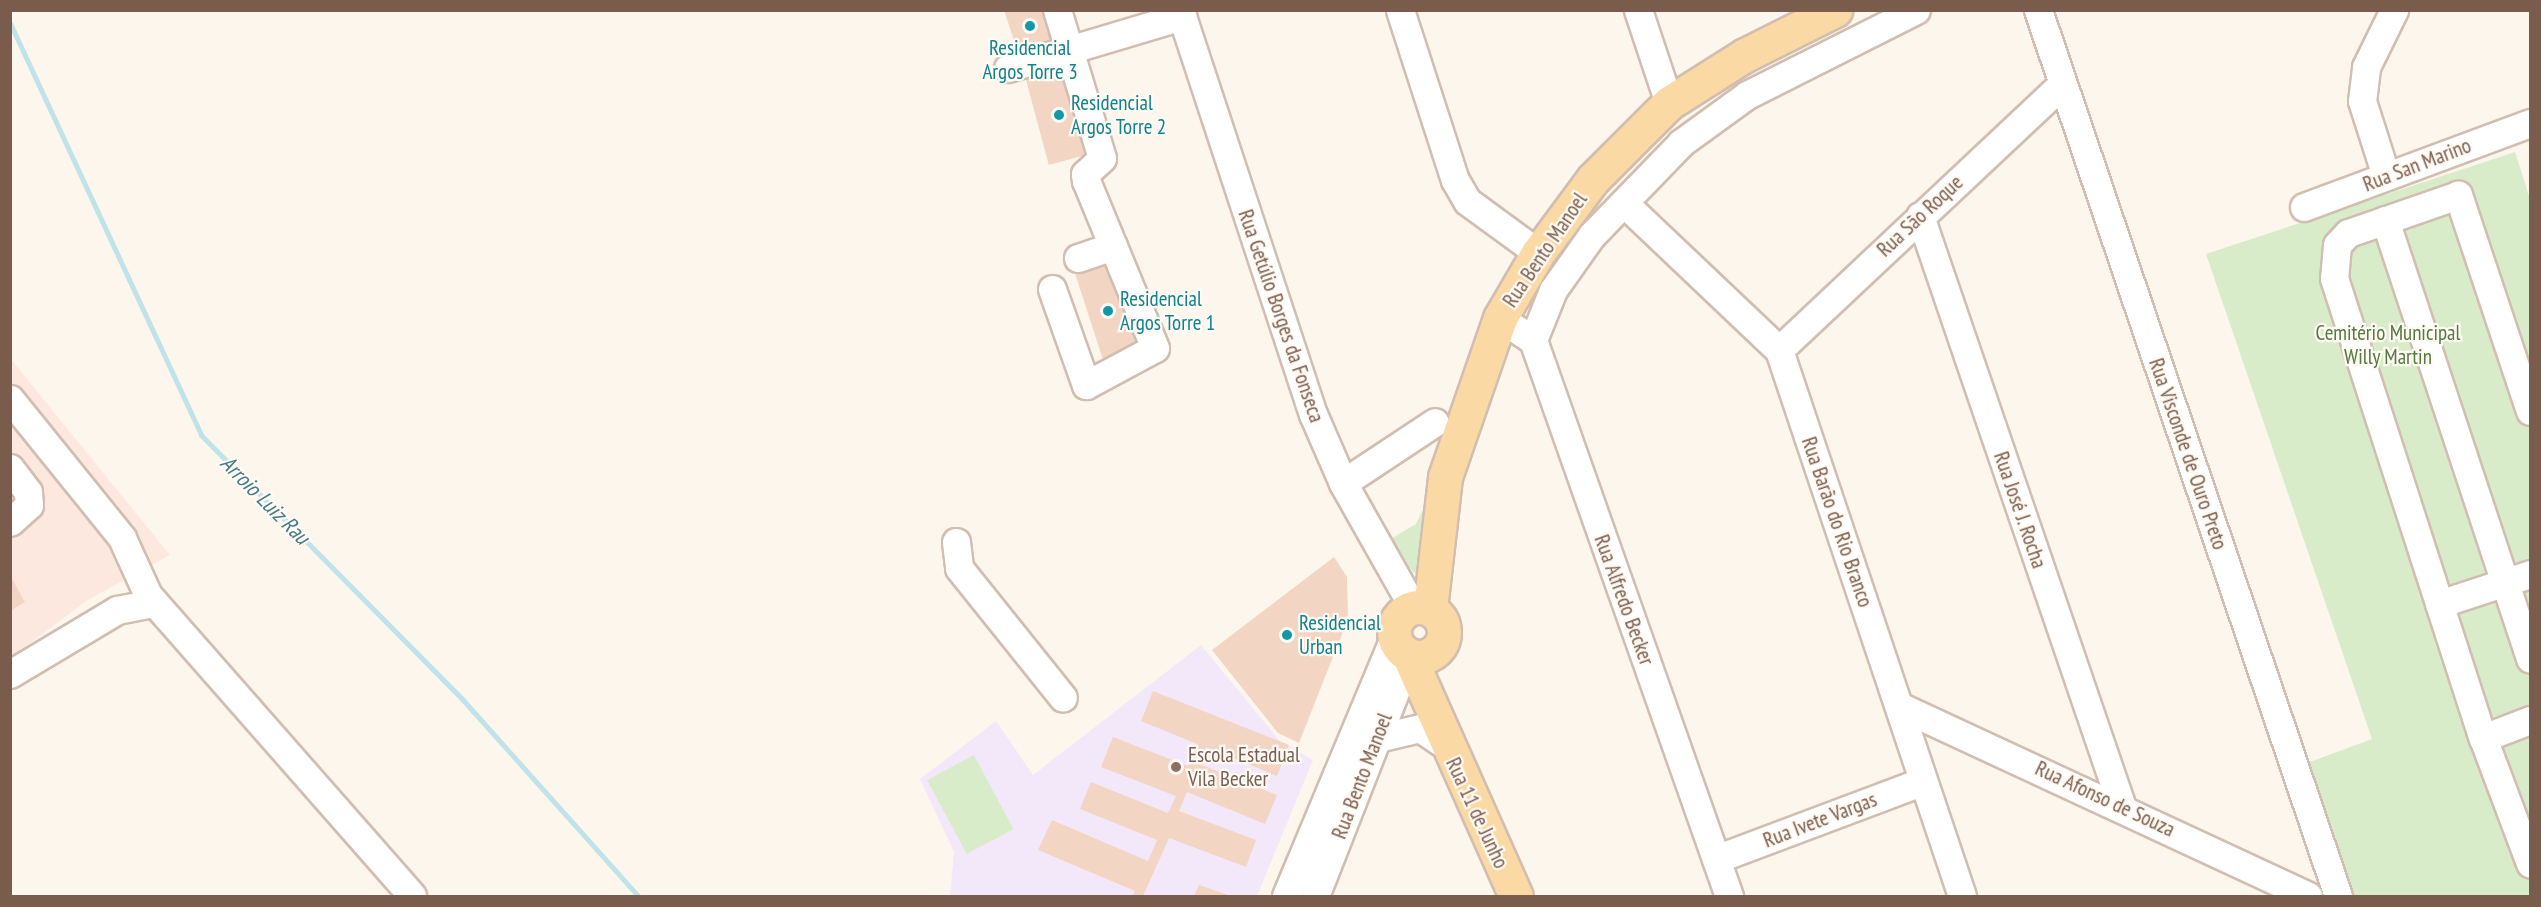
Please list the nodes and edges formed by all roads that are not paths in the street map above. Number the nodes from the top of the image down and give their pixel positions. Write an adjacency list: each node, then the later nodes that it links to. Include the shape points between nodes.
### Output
1 (1057, 10): 9 (street)
2 (1400, 10): 23 (street, via 1455,180 1467,201)
3 (1638, 10): 12 (street)
4 (1835, 10): 12 (main road, Rua Bento Manoel, via 1745,55)
5 (1916, 10): 18 (street, via 1747,95 1681,143)
6 (2038, 10): 11 (street, Rua Visconde de Ouro Preto)
7 (2394, 10): 16 (street, via 2366,67 2361,101)
8 (1181, 13): 9 (street); 34 (street, Rua Getúlio Borges da Fonseca, via 1313,414)
9 (1070, 50): 10 (street); 22 (street, via 1102,158 1085,174)
10 (1008, 68)
11 (2062, 84): 20 (street, Rua São Roque); 62 (street, Rua Visconde de Ouro Preto)
12 (1669, 103): 14 (main road, Rua Bento Manoel)
13 (2530, 123): 15 (street, Rua San Marino)
14 (1627, 146): 18 (street); 23 (main road, Rua Bento Manoel, via 1593,179)
15 (2440, 155): 16 (street, Rua San Marino); 17 (street)
16 (2386, 176): 19 (street, Rua San Marino)
17 (2458, 195): 21 (street); 30 (street)
18 (1624, 203): 27 (street, via 1592,235 1553,290); 28 (street, Rua Barão do Rio Branco)
19 (2304, 207)
20 (1920, 216): 28 (street, Rua São Roque); 52 (street, Rua José J. Rocha)
21 (2385, 220): 37 (street); 39 (street, via 2348,233 2337,245 2334,278)
22 (1113, 246): 24 (street); 25 (street, via 1155,348 1086,385)
23 (1538, 254): 26 (main road, Rua Bento Manoel)
24 (1078, 258)
25 (1052, 289)
26 (1500, 318): 27 (street); 40 (main road, Rua Bento Manoel, via 1445,477)
27 (1533, 340): 53 (street, Rua Alfredo Becker)
28 (1779, 350): 45 (street, Rua Barão do Rio Branco)
29 (10, 399): 32 (street)
30 (2530, 411)
31 (1435, 422): 34 (street)
32 (43, 444): 33 (street); 38 (street, via 122,538)
33 (10, 467): 35 (street, via 28,492 29,505)
34 (1342, 483): 40 (street, Rua Getúlio Borges da Fonseca)
35 (10, 522)
36 (956, 542): 44 (street, via 959,568)
37 (2518, 578): 39 (street); 42 (street)
38 (154, 603): 43 (street, via 117,610); 55 (street)
39 (2439, 603): 50 (street)
40 (1422, 608): 41 (main road, via 1399,615); 41 (main road, via 1444,630 1440,646)
41 (1411, 650): 48 (main road, Rua 11 de Junho); 49 (street, Rua Bento Manoel); 56 (street, Rua Bento Manoel, via 1324,802)
42 (2530, 659)
43 (10, 674)
44 (1063, 698)
45 (1899, 706): 51 (street, Rua Barão do Rio Branco); 52 (street, Rua Afonso de Souza)
46 (2530, 709): 47 (street)
47 (2530, 720): 50 (street)
48 (1441, 737): 49 (street, via 1420,728); 58 (main road, Rua 11 de Junho)
49 (1377, 738): 57 (street, Rua Bento Manoel)
50 (2483, 738): 54 (street)
51 (1923, 781): 53 (street, Rua Ivete Vargas); 60 (street, Rua Barão do Rio Branco)
52 (2121, 804): 61 (street, Rua Afonso de Souza)
53 (1716, 859): 59 (street, Rua Alfredo Becker)
54 (2530, 863)
55 (412, 897)
56 (1286, 897)
57 (1315, 897)
58 (1516, 897)
59 (1729, 897)
60 (1962, 897)
61 (2308, 897)
62 (2338, 897)

